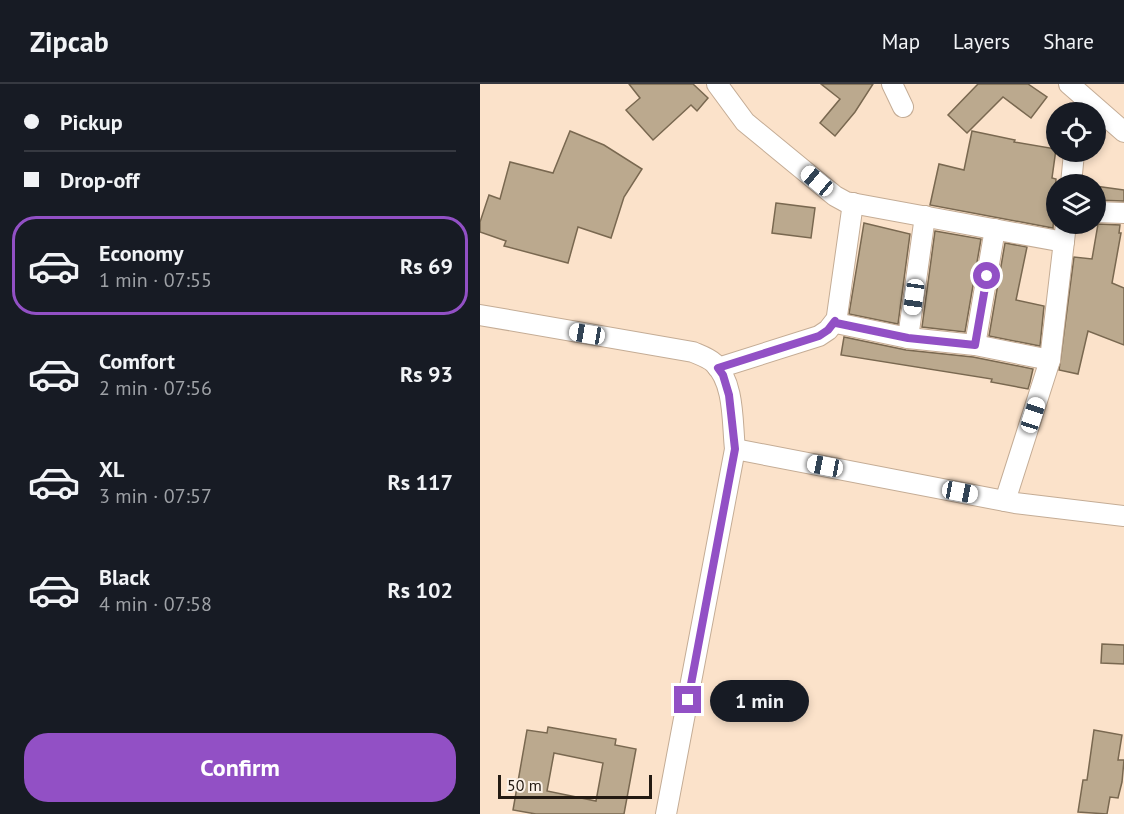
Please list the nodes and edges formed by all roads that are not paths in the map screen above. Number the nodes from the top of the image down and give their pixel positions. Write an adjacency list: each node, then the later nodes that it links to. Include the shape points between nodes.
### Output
1 (717, 84): 6 (street, via 745,122 835,196)
2 (892, 84): 4 (street)
3 (1069, 84): 5 (street)
4 (903, 108)
5 (1124, 132)
6 (853, 203): 9 (street); 14 (street)
7 (1106, 212): 8 (street)
8 (1124, 213)
9 (925, 216): 10 (street); 15 (street)
10 (995, 230): 11 (street); 16 (street)
11 (1046, 232)
12 (1065, 234): 17 (street)
13 (480, 315): 18 (street, via 693,352 713,361)
14 (836, 323): 15 (street); 18 (street, via 819,336)
15 (908, 338): 16 (street)
16 (975, 345): 17 (street)
17 (1050, 360): 20 (street)
18 (718, 368): 19 (street, via 729,395)
19 (735, 449): 20 (street); 22 (street)
20 (1005, 501): 21 (street)
21 (1124, 516)
22 (666, 814)

